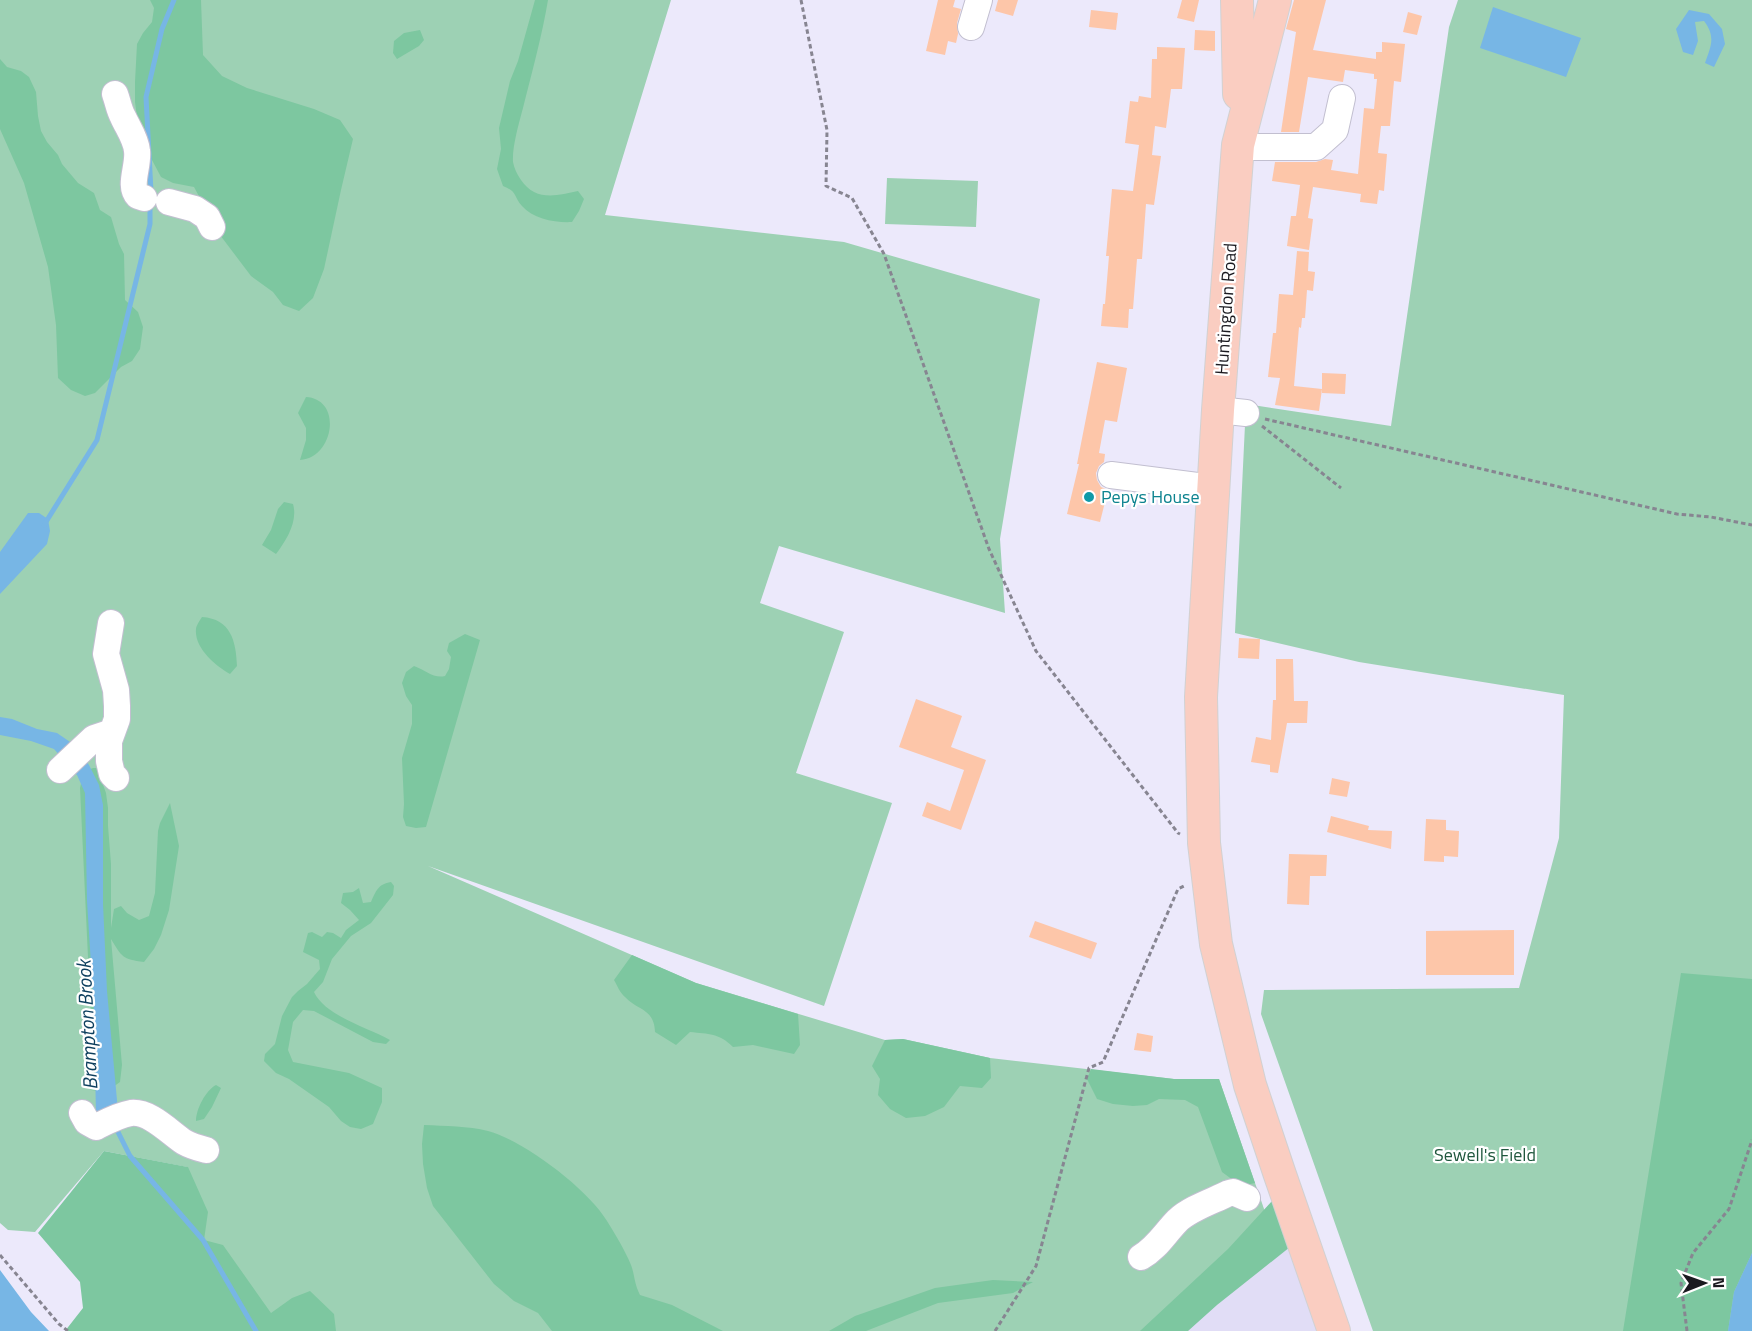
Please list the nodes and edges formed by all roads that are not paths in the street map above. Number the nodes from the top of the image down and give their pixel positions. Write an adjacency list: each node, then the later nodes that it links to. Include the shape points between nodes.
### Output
1 (979, 0): 4 (street)
2 (1237, 0): 7 (main road)
3 (1275, 0): 7 (main road)
4 (971, 27)
5 (1342, 98): 7 (street, via 1335,130 1316,147 1255,147)
6 (118, 104): 8 (street, via 137,151 135,194)
7 (1239, 141): 12 (main road, Huntingdon Road, via 1239,414)
8 (144, 198)
9 (169, 202): 10 (street, via 195,209 207,217)
10 (212, 227)
11 (1112, 475): 12 (street)
12 (1213, 484): 21 (main road, Huntingdon Road, via 1201,696 1204,843 1216,944 1250,1085)
13 (111, 623): 14 (street, via 106,654 116,690 117,719)
14 (112, 732): 15 (street, via 94,738); 16 (street, via 109,761)
15 (60, 770)
16 (116, 778)
17 (89, 1120): 18 (street, via 130,1113 145,1115 185,1142)
18 (206, 1149)
19 (1247, 1198): 20 (street, via 1229,1193 1180,1218)
20 (1141, 1257)
21 (1334, 1331)

